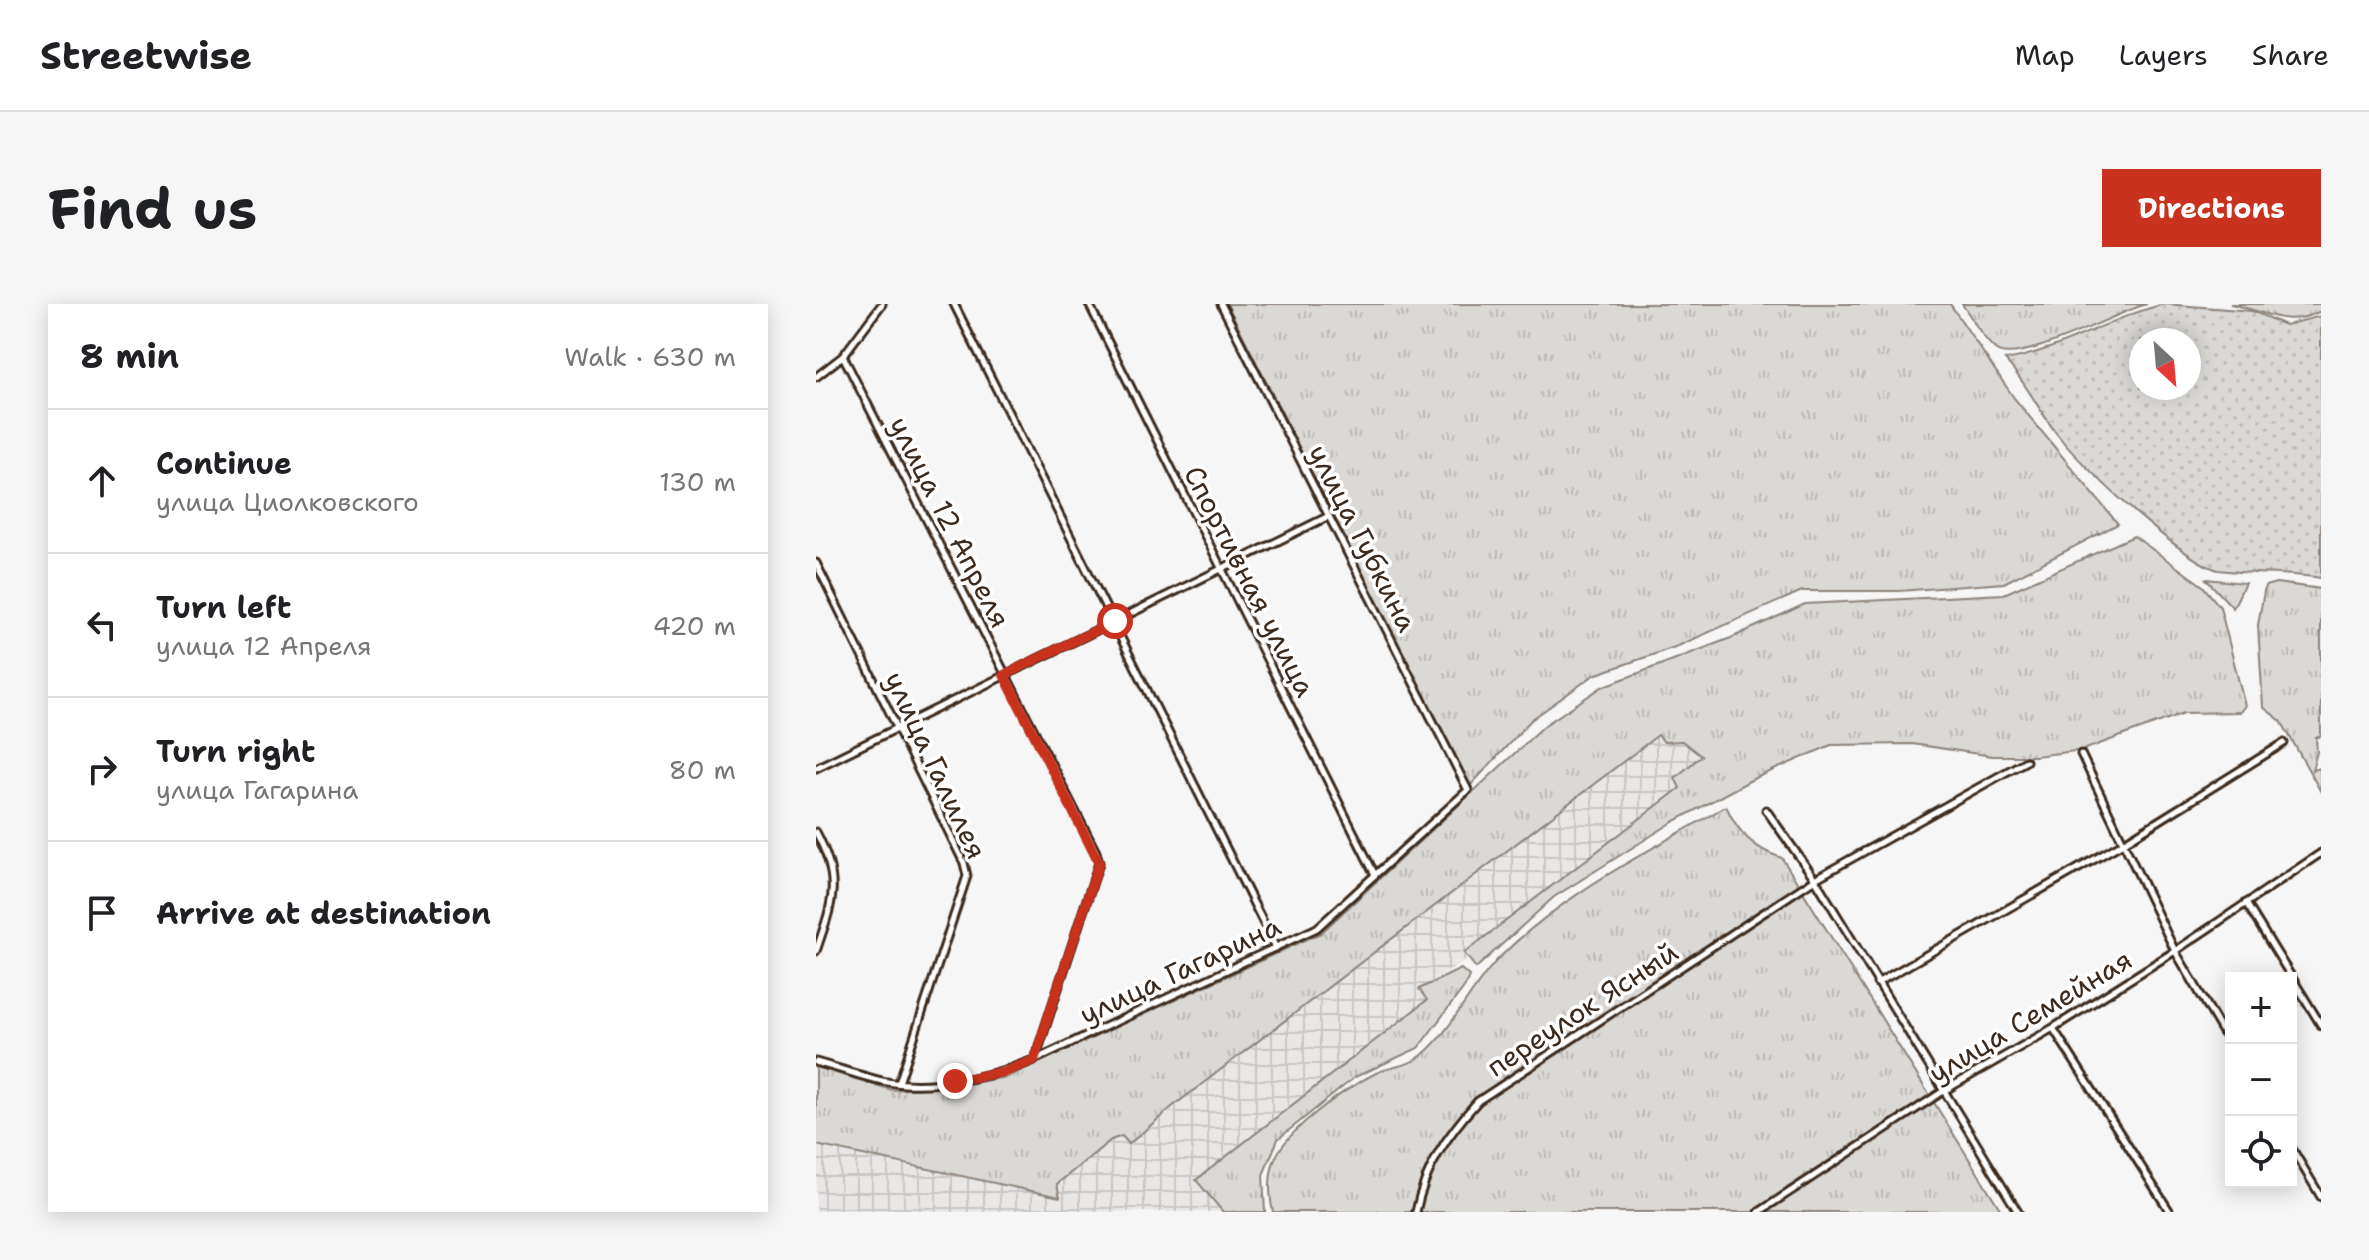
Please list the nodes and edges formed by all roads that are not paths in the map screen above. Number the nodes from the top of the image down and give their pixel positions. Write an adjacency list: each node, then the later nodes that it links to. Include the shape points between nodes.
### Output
1 (882, 304): 5 (street)
2 (954, 304): 10 (street)
3 (1089, 304): 9 (street, Спортивная улица)
4 (1221, 304): 7 (street, улица Губкина)
5 (843, 356): 6 (street); 11 (street, улица 12 Апреля)
6 (816, 377)
7 (1329, 516): 9 (street); 17 (street, улица Губкина)
8 (816, 563): 12 (street, улица Галилея)
9 (1222, 568): 10 (street); 22 (street, Спортивная улица)
10 (1115, 621): 11 (street); 25 (street)
11 (1004, 675): 12 (street); 32 (street, улица 12 Апреля, via 1099,863)
12 (897, 727): 16 (street); 34 (street, улица Галилея, via 967,876)
13 (2284, 743): 20 (street)
14 (2081, 754): 20 (street)
15 (2026, 761): 23 (street, переулок Ясный)
16 (816, 768)
17 (1468, 790): 22 (street, улица Гагарина)
18 (1766, 810): 23 (street)
19 (816, 832): 26 (street, via 834,875 834,900)
20 (2123, 843): 27 (street); 28 (street)
21 (2321, 853): 24 (street, улица Семейная)
22 (1375, 875): 25 (street, улица Гагарина, via 1317,928)
23 (1815, 879): 28 (street); 38 (street, переулок Ясный, via 1478,1101 1446,1137 1420,1191)
24 (2246, 903): 27 (street, улица Семейная); 29 (street)
25 (1276, 948): 32 (street, улица Гагарина)
26 (816, 951)
27 (2175, 951): 30 (street, улица Семейная); 31 (street)
28 (1877, 983): 35 (street)
29 (2321, 1025)
30 (2053, 1028): 35 (street, улица Семейная); 41 (street)
31 (2230, 1044)
32 (1034, 1060): 34 (street, улица Гагарина, via 955,1081)
33 (816, 1062): 34 (street, улица Гагарина)
34 (899, 1083)
35 (1942, 1092): 39 (street, улица Семейная); 40 (street)
36 (2297, 1157): 37 (street)
37 (2321, 1197)
38 (1416, 1212)
39 (1759, 1212)
40 (2018, 1212)
41 (2170, 1212)

